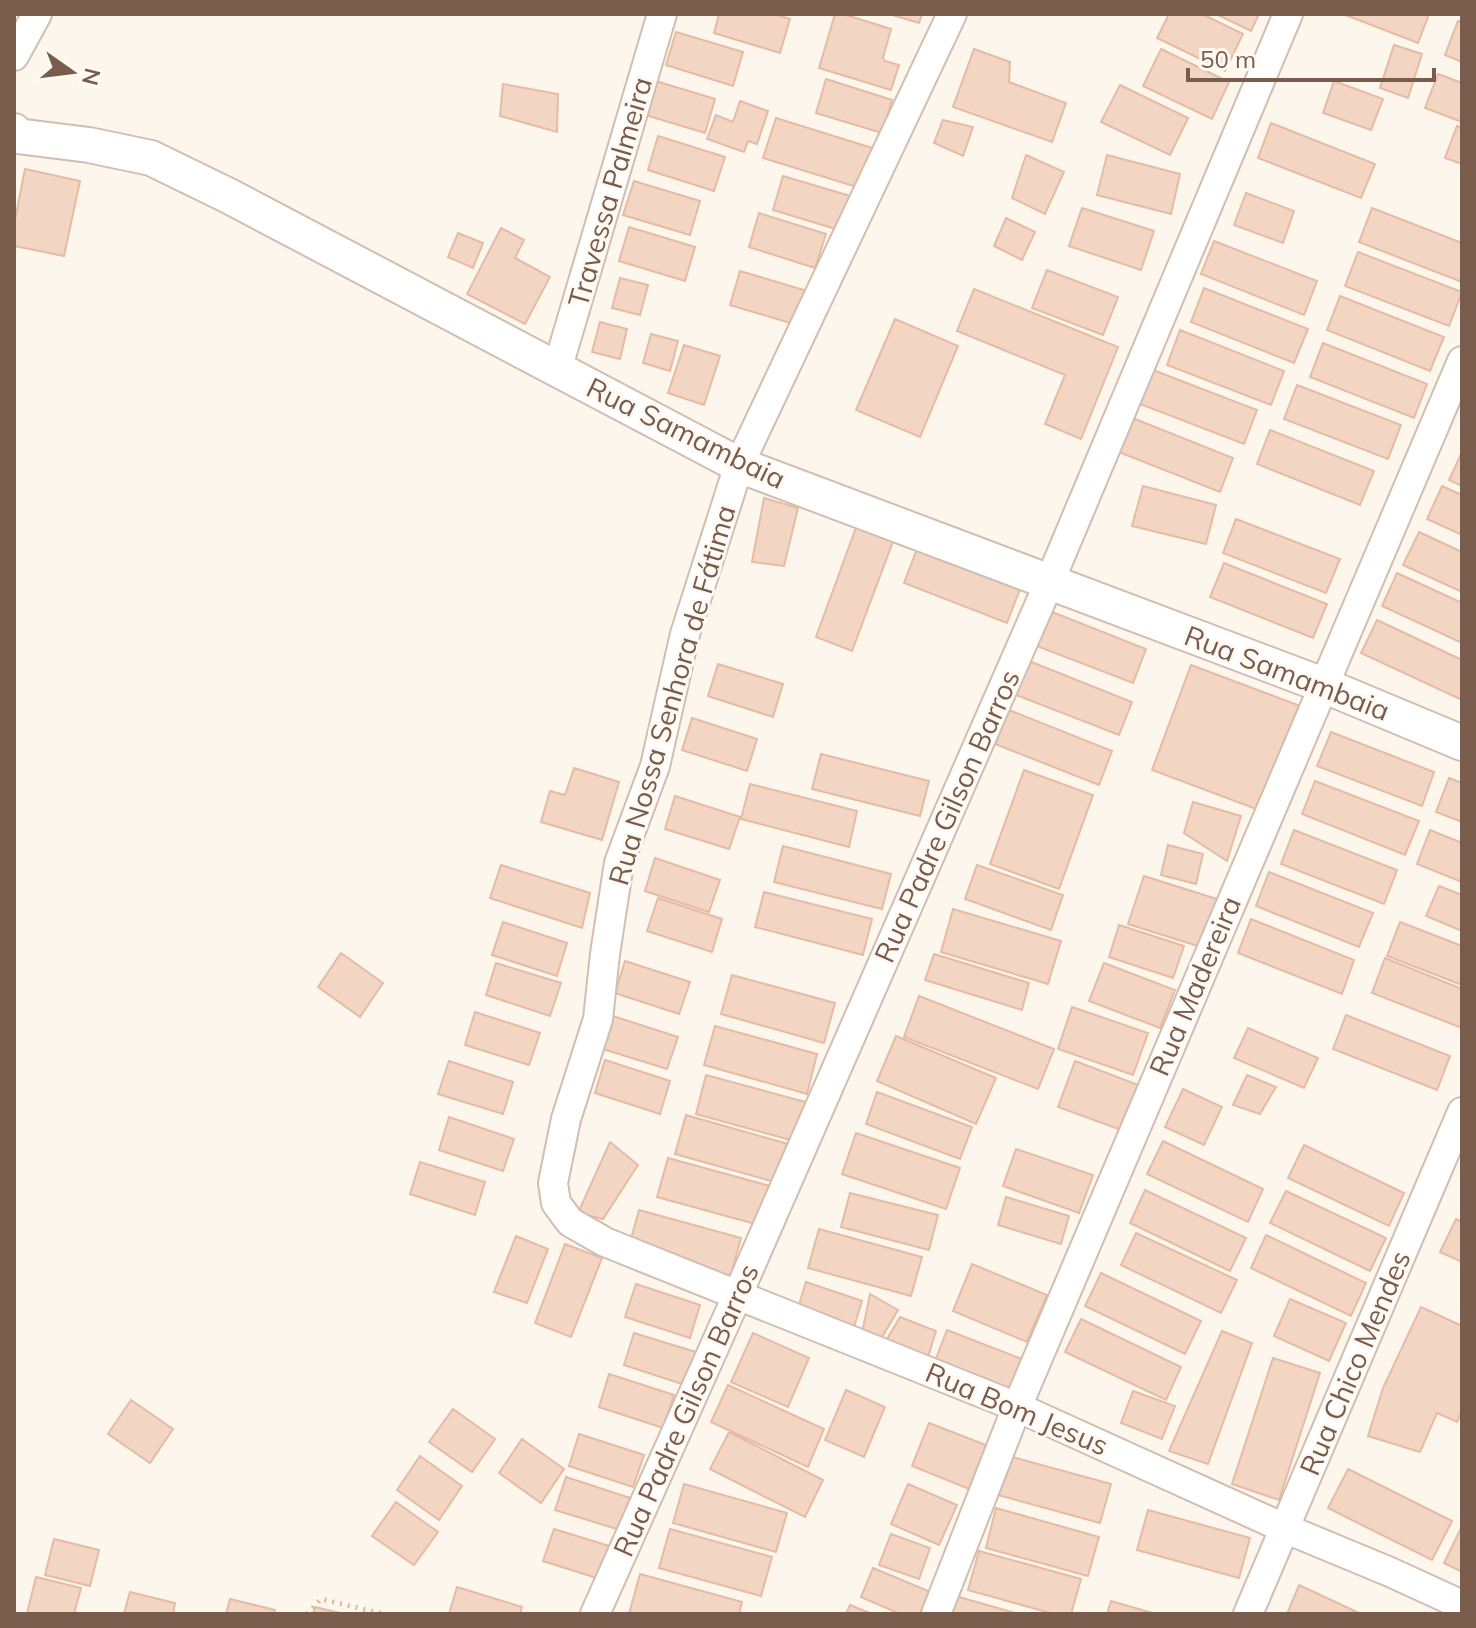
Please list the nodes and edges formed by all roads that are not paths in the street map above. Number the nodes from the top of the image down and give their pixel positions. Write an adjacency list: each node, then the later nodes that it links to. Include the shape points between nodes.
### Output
1 (37, 14): 5 (street)
2 (662, 14): 8 (street, Travessa Palmeira)
3 (952, 14): 9 (street, Rua Nossa Senhora de Fátima)
4 (1288, 14): 10 (street, Rua Padre Gilson Barros)
5 (14, 56)
6 (15, 135): 8 (street, Rua Samambaia, via 151,158)
7 (1462, 361): 11 (street, Rua Madereira)
8 (557, 370): 9 (street, Rua Samambaia)
9 (739, 465): 10 (street, Rua Samambaia); 14 (street, Rua Nossa Senhora de Fátima, via 685,634 655,766 619,863 598,1019 566,1119 553,1183 556,1203)
10 (1049, 583): 11 (street, Rua Samambaia); 15 (street, Rua Padre Gilson Barros)
11 (1323, 685): 12 (street, Rua Samambaia); 16 (street, Rua Madereira)
12 (1462, 743)
13 (1462, 1112): 17 (street, Rua Chico Mendes)
14 (570, 1222): 15 (street, Rua Bom Jesus, via 605,1242)
15 (738, 1294): 16 (street, Rua Bom Jesus); 19 (street, Rua Padre Gilson Barros)
16 (1017, 1407): 17 (street, Rua Bom Jesus); 20 (street, Rua Madereira)
17 (1284, 1528): 18 (street, Rua Bom Jesus); 21 (street, Rua Chico Mendes)
18 (1462, 1605)
19 (595, 1614)
20 (936, 1614)
21 (1248, 1614)

